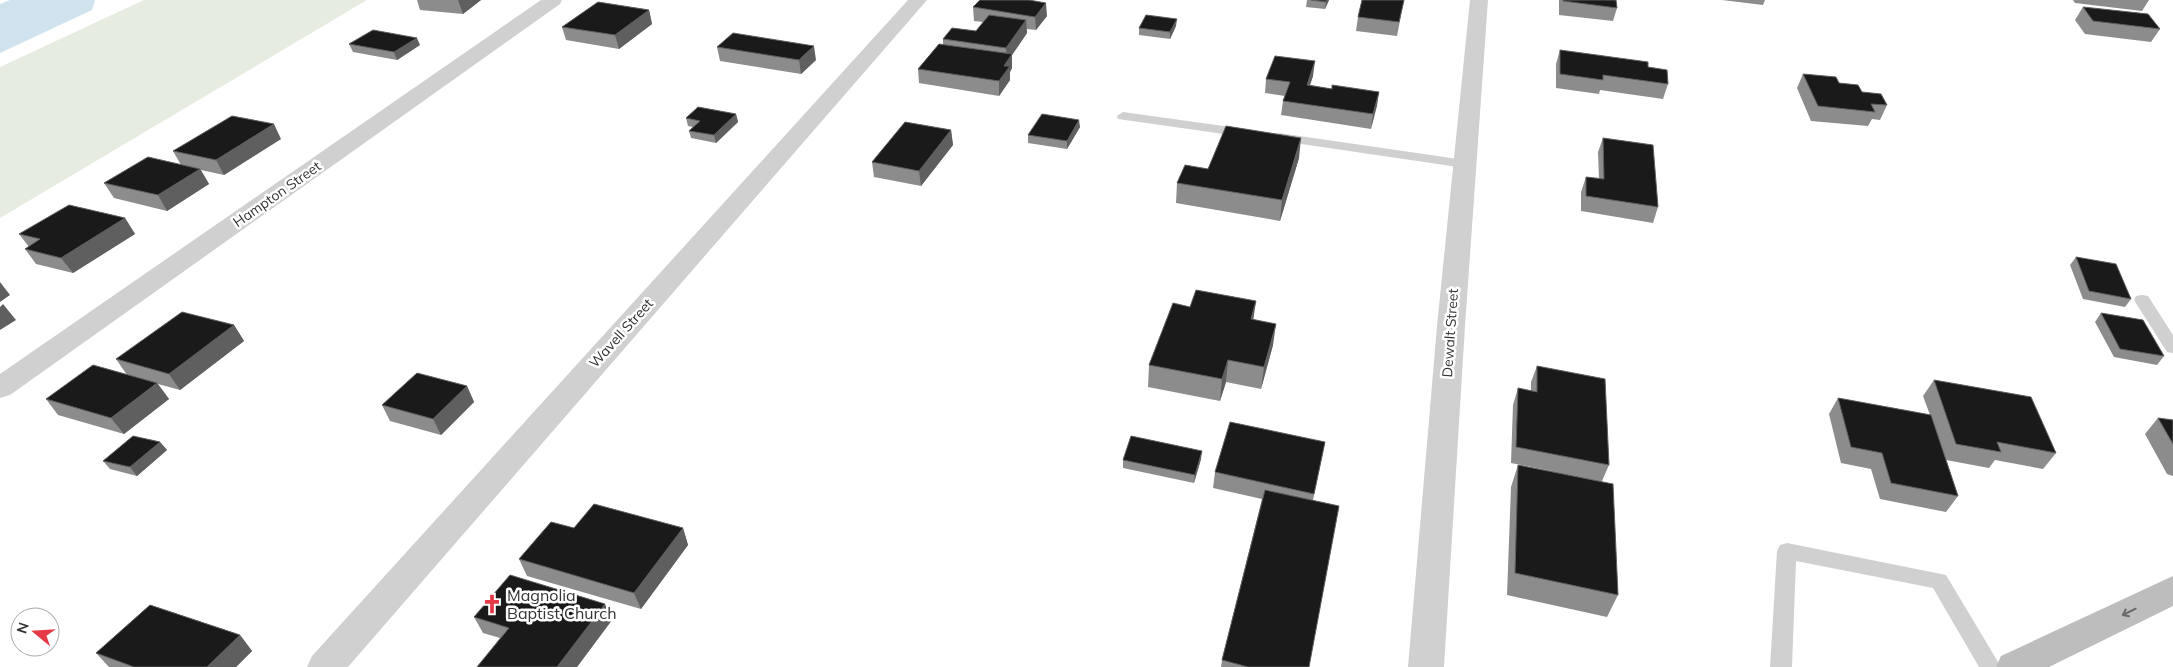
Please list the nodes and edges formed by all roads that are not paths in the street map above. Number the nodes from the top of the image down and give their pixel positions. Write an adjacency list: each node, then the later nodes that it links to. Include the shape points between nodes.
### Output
1 (553, 0): 8 (street, Hampton Street)
2 (918, 0): 10 (street, Wavell Street)
3 (1479, 0): 5 (street, Dewalt Street)
4 (1123, 116): 5 (lane)
5 (1465, 164): 11 (street, Dewalt Street)
6 (2142, 300): 7 (lane)
7 (2173, 348)
8 (0, 388)
9 (2173, 590): 14 (main road, one-way to 14)
10 (325, 667)
11 (1426, 667)
12 (1782, 667): 13 (lane, via 1788,551 1939,581)
13 (1990, 667)
14 (2014, 667)

